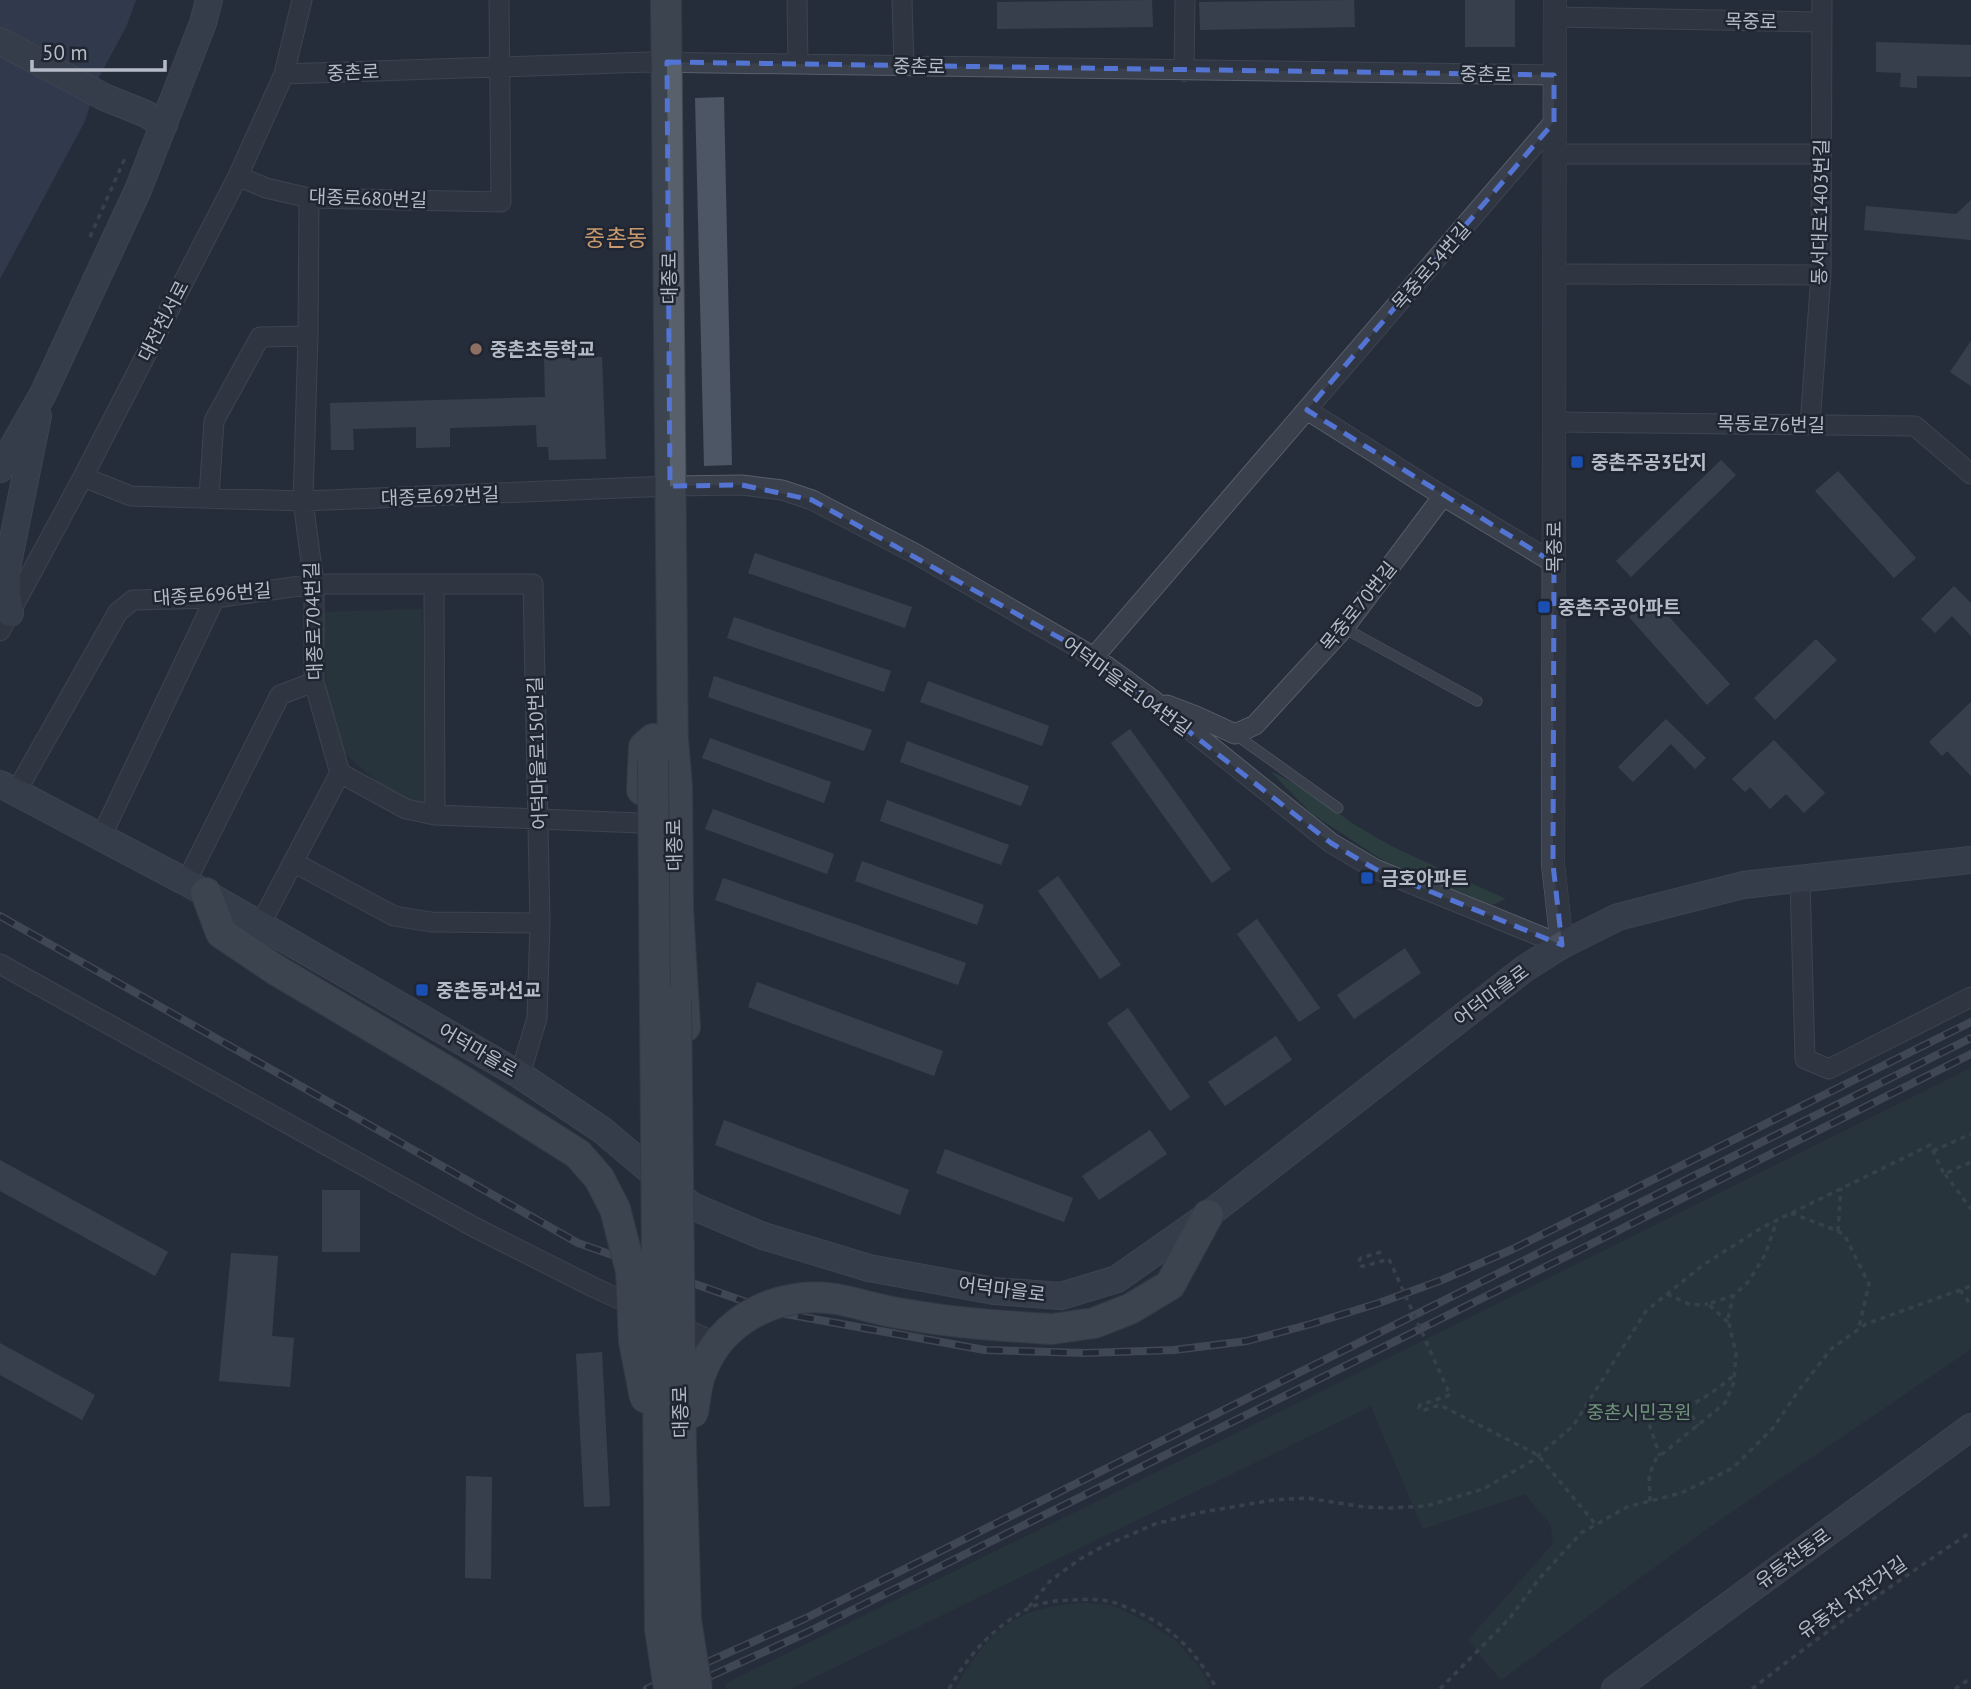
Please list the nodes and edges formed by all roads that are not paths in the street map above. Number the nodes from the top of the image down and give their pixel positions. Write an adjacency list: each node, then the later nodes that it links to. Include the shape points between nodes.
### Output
1 (209, 0): 21 (main road)
2 (302, 0): 18 (street, 대전천서로)
3 (499, 0): 16 (street)
4 (649, 0): 13 (main road, 대종로)
5 (666, 0): 13 (main road, 대종로)
6 (797, 0): 14 (street)
7 (902, 0): 15 (street)
8 (1185, 0): 17 (street)
9 (1822, 0): 11 (street, 동서대로1403번길)
10 (1555, 9): 11 (street, 목중로); 19 (street, 목중로)
11 (1822, 22): 23 (street, 동서대로1403번길)
12 (0, 41): 21 (main road)
13 (658, 62): 14 (street, 중촌로); 16 (street, 중촌로); 36 (main road, 대종로)
14 (798, 64): 15 (street, 중촌로)
15 (904, 66): 17 (street, 중촌로)
16 (499, 68): 18 (street, 중촌로); 25 (street, 대종로680번길, via 501,202)
17 (1184, 71): 19 (street, 중촌로)
18 (284, 74): 24 (street, 대전천서로)
19 (1554, 75): 20 (street, 목중로)
20 (1554, 122): 22 (street, 목중로); 30 (street, 목중로54번길)
21 (164, 125): 29 (main road)
22 (1554, 154): 23 (street); 26 (street, 목중로)
23 (1821, 154): 27 (street, 동서대로1403번길)
24 (237, 176): 25 (street, 대종로680번길); 35 (street, 대전천서로)
25 (309, 198): 28 (street, 대종로704번길)
26 (1554, 274): 27 (street); 31 (street, 목중로)
27 (1821, 275): 32 (street, 동서대로1403번길)
28 (308, 336): 38 (street, via 260,337 214,421); 39 (street, 대종로704번길)
29 (43, 394): 33 (main road); 45 (main road, via 7,568)
30 (1307, 410): 37 (street); 47 (street, 목중로54번길)
31 (1554, 422): 32 (street, 목동로76번길); 40 (street, 목중로)
32 (1810, 424): 34 (street, 목동로76번길, via 1915,426)
33 (0, 469)
34 (1971, 474)
35 (83, 477): 38 (street, 대종로692번길, via 131,496); 45 (street, 대전천서로)
36 (661, 487): 39 (street, 대종로692번길); 47 (street, 어덕마을로104번길, via 742,485 812,500); 52 (main road, 대종로)
37 (1443, 496): 40 (street); 46 (street, 목중로70번길)
38 (209, 497): 39 (street, 대종로692번길)
39 (303, 501): 41 (street, 대종로704번길)
40 (1554, 562): 66 (street, 목중로, via 1553,864)
41 (314, 584): 42 (street, 대종로696번길); 44 (street, 대종로696번길); 48 (street, 대종로704번길)
42 (434, 584): 43 (street, 대종로696번길); 56 (street)
43 (533, 584): 57 (street, 어덕마을로150번길)
44 (215, 598): 54 (street, 대종로696번길, via 133,600 118,612); 59 (street)
45 (5, 622)
46 (1344, 628): 50 (lane); 51 (street, 목중로70번길, via 1255,725)
47 (1094, 657): 49 (street, 어덕마을로104번길)
48 (314, 682): 53 (street, 대종로704번길); 63 (street, via 280,695)
49 (1153, 700): 51 (street); 66 (street, 어덕마을로104번길, via 1331,843 1375,870)
50 (1477, 701)
51 (1235, 734): 55 (lane)
52 (663, 749): 58 (main road, via 644,747); 71 (main road, via 677,786); 75 (main road, 대종로, bridge)
53 (340, 773): 56 (street, via 406,809); 61 (street)
54 (8, 788): 59 (main road, 어덕마을로)
55 (1338, 808)
56 (435, 815): 57 (street)
57 (539, 821): 58 (street); 64 (street, 어덕마을로150번길)
58 (640, 823): 70 (main road)
59 (101, 837): 63 (main road, 어덕마을로)
60 (1971, 860): 62 (main road, 어덕마을로)
61 (293, 862): 64 (street, via 394,916 431,922); 65 (street)
62 (1800, 880): 66 (main road, 어덕마을로, via 1743,886 1618,917); 68 (street, via 1805,1059 1829,1069)
63 (196, 888): 65 (main road, 어덕마을로); 75 (main road, bridge, via 221,933 578,1154 599,1178 615,1209 632,1271 634,1341 644,1394)
64 (540, 923): 69 (street, 어덕마을로150번길, via 537,1018)
65 (260, 925): 69 (main road, 어덕마을로)
66 (1562, 945): 72 (main road, 어덕마을로, via 1524,969)
67 (0, 964): 73 (street, via 474,1227)
68 (1971, 997)
69 (520, 1075): 70 (main road, 어덕마을로, via 602,1130)
70 (642, 1165): 71 (main road, 어덕마을로)
71 (692, 1206): 72 (main road, 어덕마을로, via 763,1236 869,1268 994,1291 1061,1296 1117,1279)
72 (1208, 1215): 75 (main road, bridge, via 1170,1284 1130,1309 1094,1323 1052,1329 971,1324 835,1299 798,1297 771,1304 729,1330 713,1350 700,1376 692,1417)
73 (706, 1338)
74 (1971, 1427): 78 (main road, 유등천동로)
75 (669, 1449): 76 (main road, 대종로, bridge, via 660,1629); 77 (main road, 대종로, bridge)
76 (668, 1689)
77 (696, 1689)
78 (1615, 1689)

